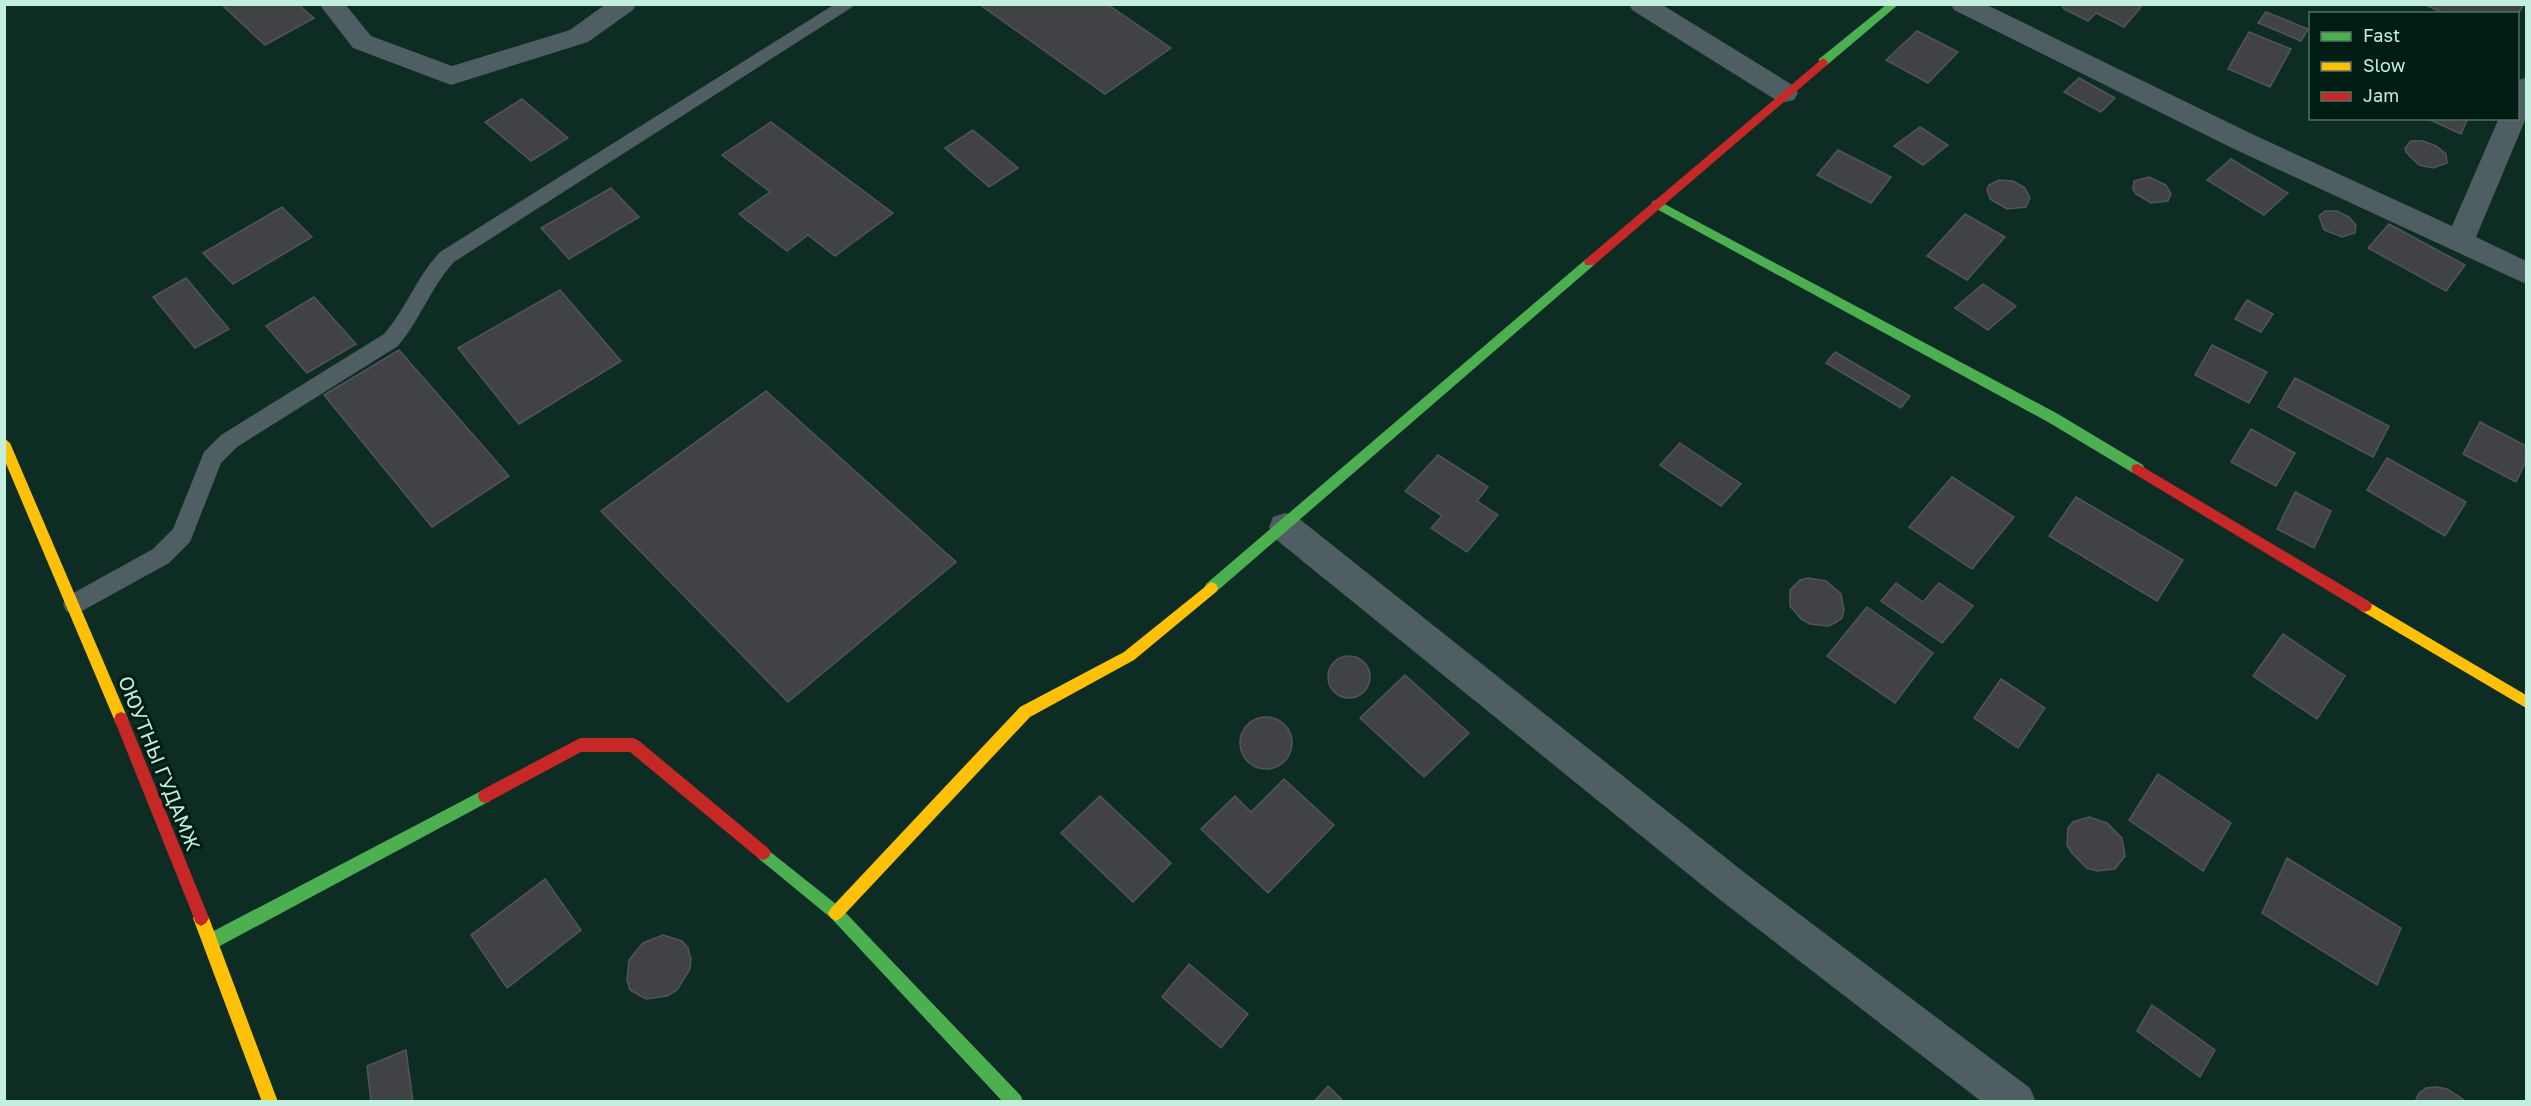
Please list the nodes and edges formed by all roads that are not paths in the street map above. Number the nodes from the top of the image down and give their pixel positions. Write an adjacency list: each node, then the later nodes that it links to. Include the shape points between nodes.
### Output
1 (331, 4): 2 (street, via 362,42 451,75 579,36)
2 (624, 4)
3 (849, 4): 16 (lane, via 447,257 432,271 404,327 391,340 229,441 212,458 182,535 162,556)
4 (1641, 4): 8 (street)
5 (1894, 4): 8 (street)
6 (1963, 4): 12 (street, via 2242,141)
7 (2526, 87): 9 (street)
8 (1785, 93): 11 (street)
9 (2519, 103)
10 (2512, 120): 12 (street)
11 (1657, 204): 15 (street); 17 (street, via 2053,418)
12 (2460, 241): 13 (street)
13 (2526, 273)
14 (4, 443): 16 (street, ОЮУТНЫ ГУДАМЖ)
15 (1285, 527): 18 (street, via 1129,656 1024,712); 22 (street, via 1732,886)
16 (74, 604): 19 (street, ОЮУТНЫ ГУДАМЖ)
17 (2526, 702)
18 (836, 913): 19 (street, via 633,745 580,744); 21 (street)
19 (212, 941): 20 (street, ОЮУТНЫ ГУДАМЖ)
20 (270, 1101)
21 (1015, 1101)
22 (2016, 1101)

